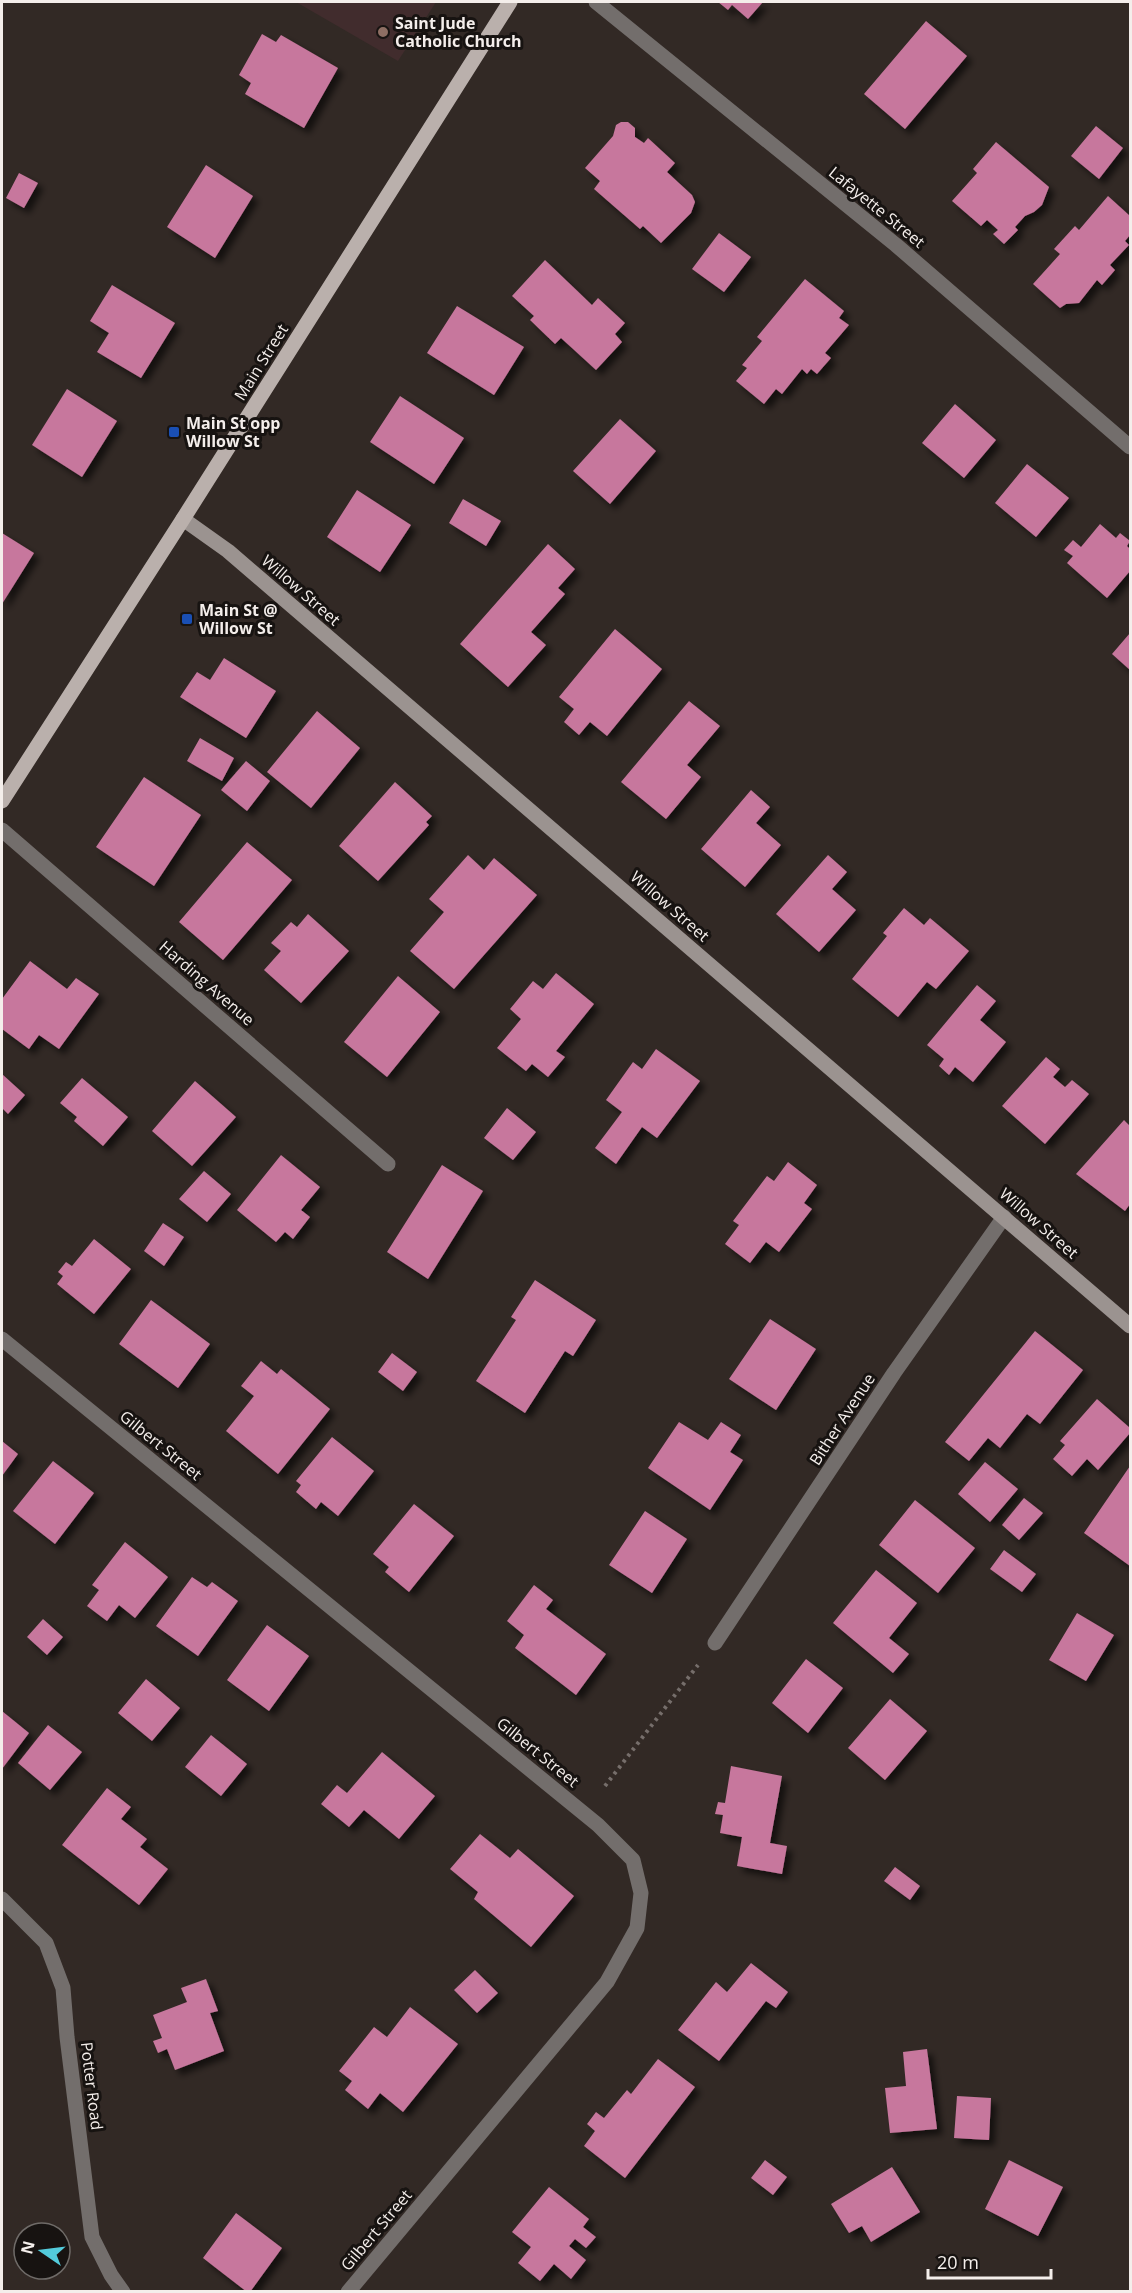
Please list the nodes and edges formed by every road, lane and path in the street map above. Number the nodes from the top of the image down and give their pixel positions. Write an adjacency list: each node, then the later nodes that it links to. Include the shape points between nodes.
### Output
1 (510, 2): 4 (main road, Main Street)
2 (596, 2): 3 (street, Lafayette Street, via 896,245)
3 (1131, 447)
4 (183, 519): 5 (main road, Main Street); 8 (street, Willow Street, via 228,551)
5 (2, 801)
6 (2, 830): 7 (street, Harding Avenue)
7 (388, 1164)
8 (1004, 1217): 9 (street, Willow Street); 11 (street, Bither Avenue, via 894,1373)
9 (1131, 1326)
10 (2, 1338): 15 (street, Gilbert Street, via 598,1825 633,1860 641,1893 638,1928 607,1982)
11 (715, 1643): 12 (path)
12 (605, 1785)
13 (2, 1899): 14 (street, Potter Road, via 46,1943 63,1988 92,2237)
14 (123, 2292)
15 (348, 2292)

